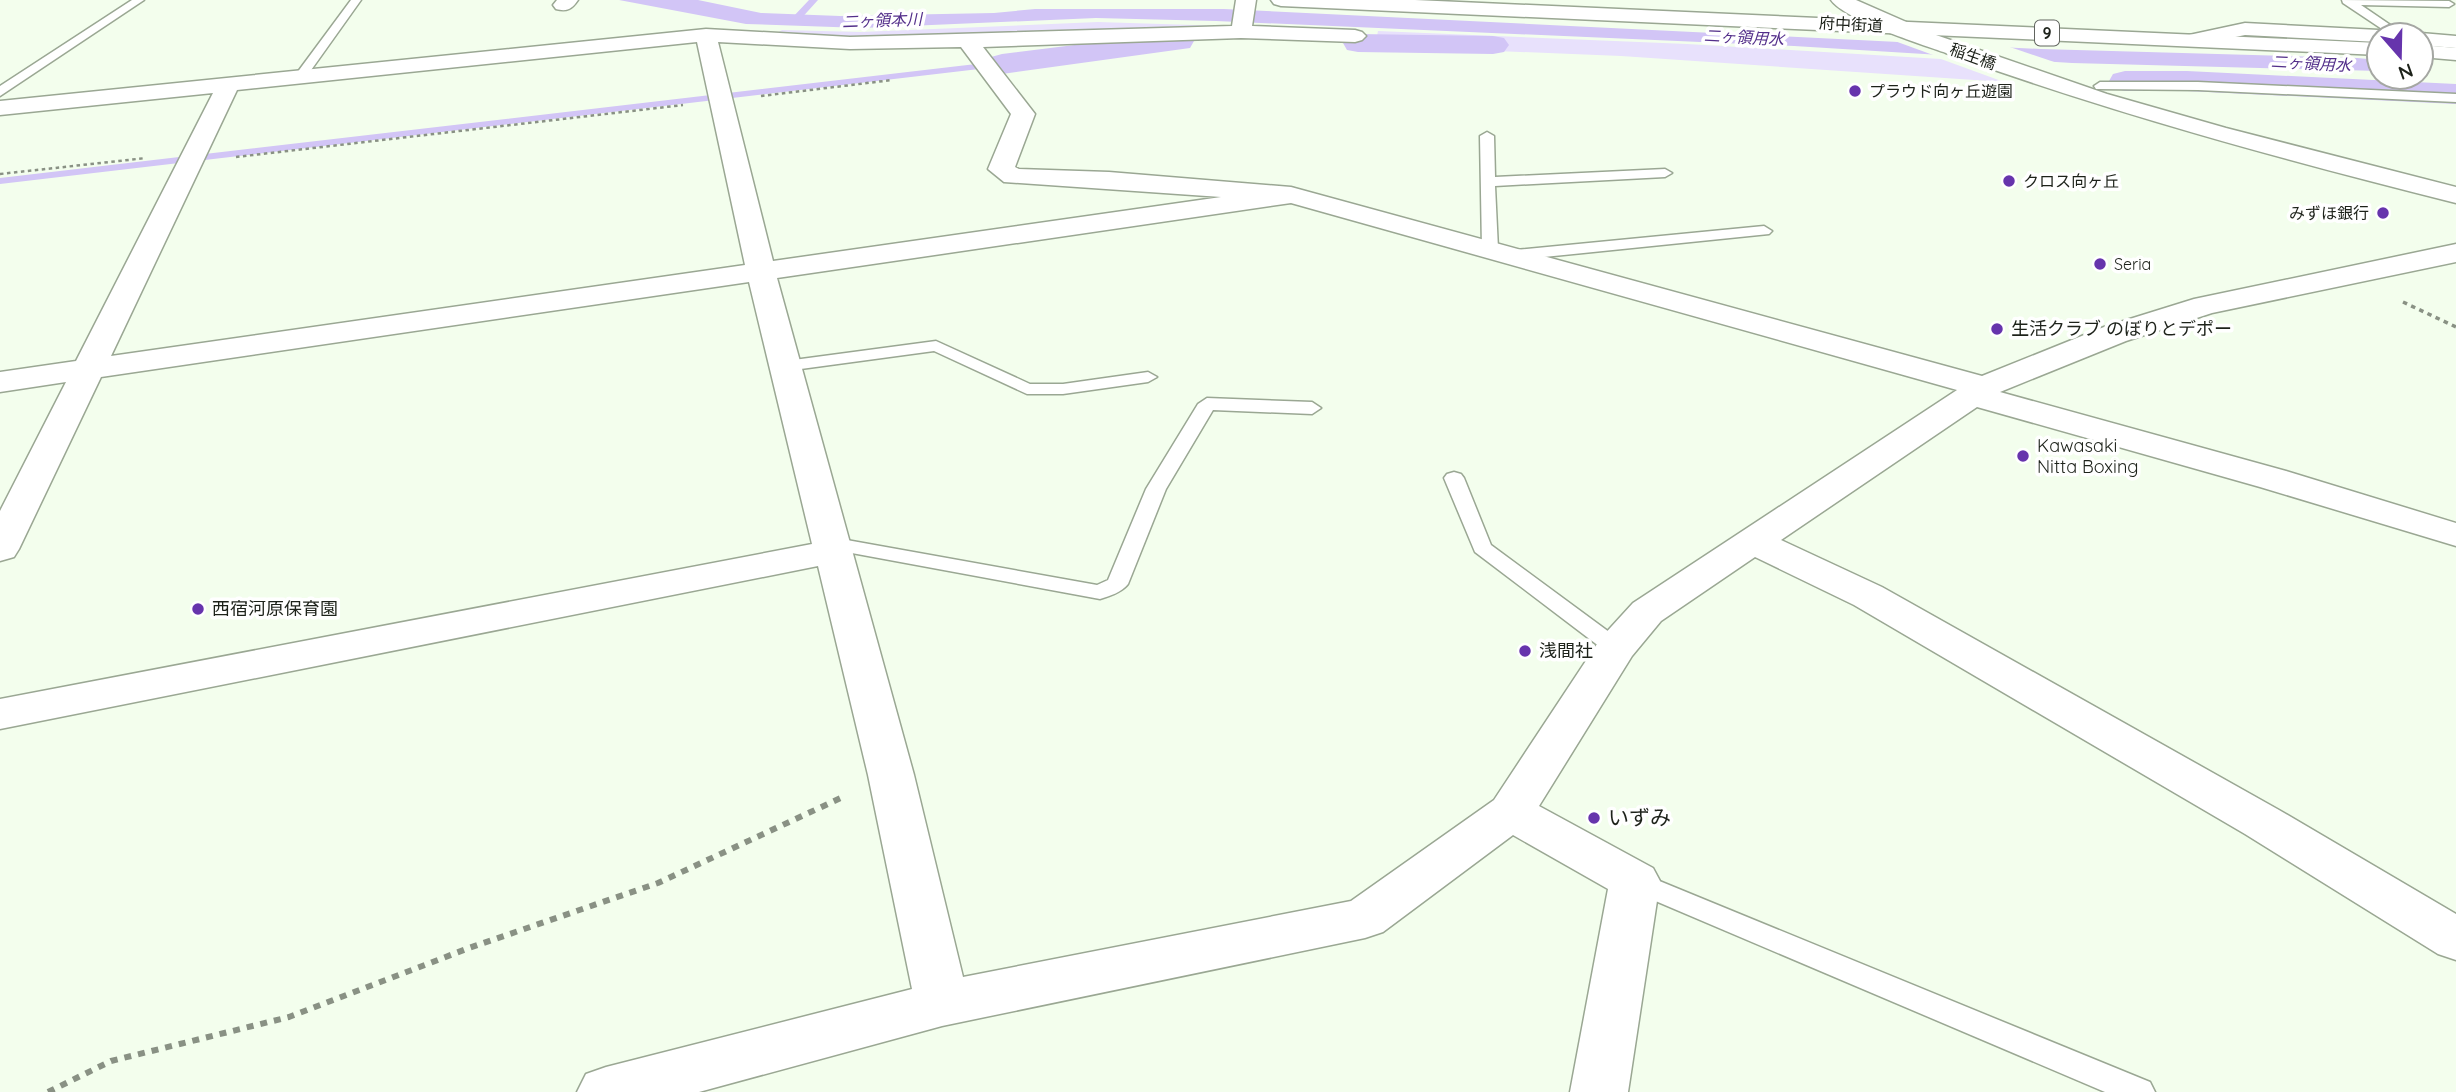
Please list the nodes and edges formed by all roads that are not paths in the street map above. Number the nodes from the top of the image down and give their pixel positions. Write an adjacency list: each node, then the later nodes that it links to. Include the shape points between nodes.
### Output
1 (139, 0): 23 (lane)
2 (356, 0): 20 (lane)
3 (1281, 0): 9 (street, 府中街道 / 9)
4 (1841, 0): 9 (street)
5 (2346, 0): 6 (lane); 8 (lane)
6 (2449, 4)
7 (1243, 17): 12 (street); 15 (street)
8 (2378, 21)
9 (1898, 26): 13 (street, 府中街道 / 9); 22 (street, 稲生橋, via 1974,43); 31 (street, 稲生橋, via 2015,72)
10 (706, 35): 15 (street, via 850,43); 20 (street); 35 (street)
11 (2365, 35): 13 (street, via 2245,29)
12 (1355, 36)
13 (2196, 39): 17 (street, 府中街道 / 9)
14 (2435, 40): 16 (street)
15 (968, 42): 30 (street, via 1023,114 1001,169 1013,177)
16 (2456, 42)
17 (2365, 48)
18 (2435, 52): 19 (street)
19 (2456, 54)
20 (300, 77): 21 (street)
21 (229, 84): 25 (street); 37 (street)
22 (2100, 86): 24 (lane); 28 (street, 稲生橋)
23 (0, 92)
24 (2456, 98)
25 (0, 108)
26 (1487, 136): 29 (lane)
27 (1665, 173): 29 (lane)
28 (2456, 182)
29 (1490, 183): 33 (lane)
30 (1291, 195): 33 (street); 35 (street)
31 (2456, 195)
32 (1764, 231): 33 (lane)
33 (1503, 252): 40 (street)
34 (2456, 253): 40 (street, via 2205,305 2115,334)
35 (761, 271): 36 (street); 37 (street)
36 (786, 366): 38 (lane, via 936,346 1027,389); 45 (street)
37 (88, 369): 39 (street); 46 (street)
38 (1148, 377)
39 (0, 382)
40 (1979, 391): 43 (street); 44 (street)
41 (1312, 408): 45 (lane, via 1207,404 1156,489 1117,584 1100,592)
42 (1454, 478): 47 (lane, via 1482,548)
43 (2456, 535)
44 (1752, 541): 47 (street, via 1647,612); 51 (street, via 1868,596)
45 (831, 548): 48 (street); 52 (street, via 891,775)
46 (0, 549)
47 (1616, 648): 49 (street)
48 (0, 714)
49 (1511, 812): 50 (street); 52 (street, via 1365,918)
50 (1635, 881): 54 (street); 55 (lane)
51 (2456, 939)
52 (943, 1004): 53 (street)
53 (606, 1092)
54 (1599, 1092)
55 (2139, 1092)

